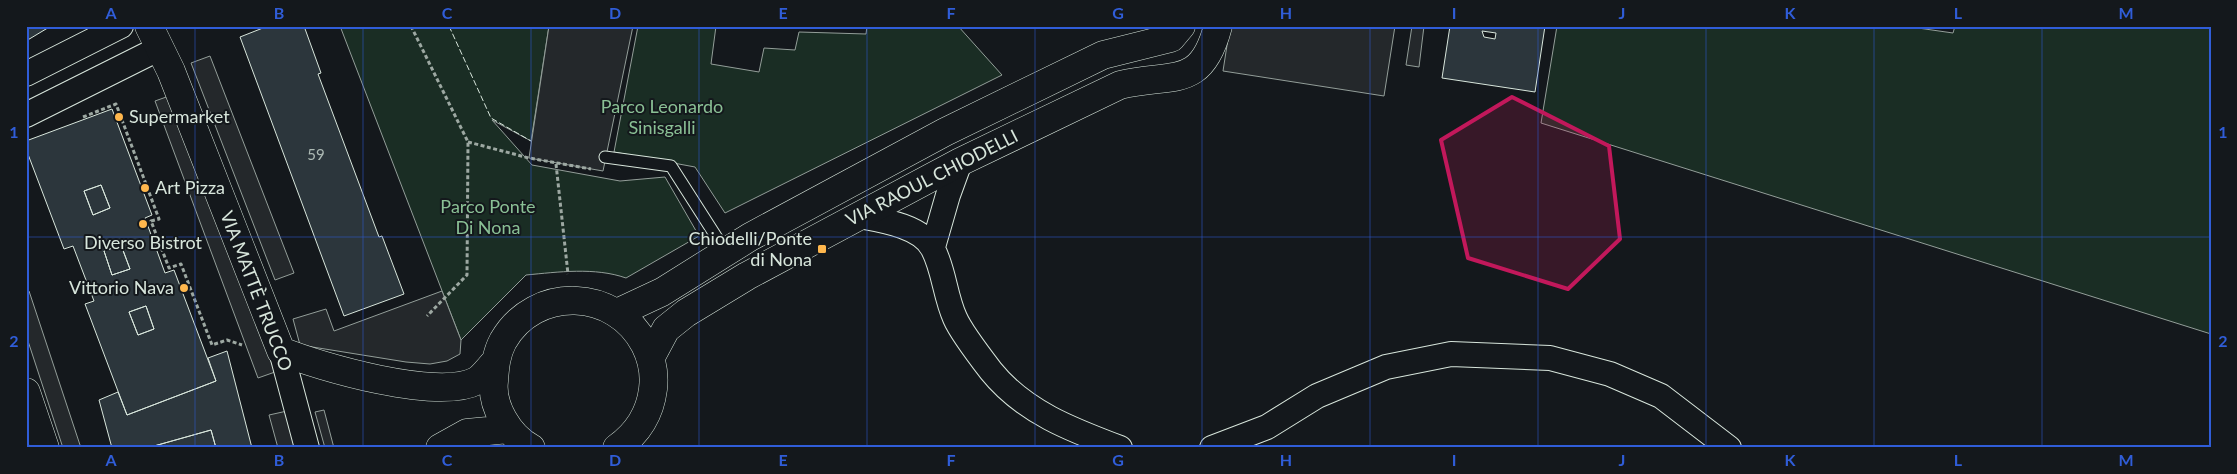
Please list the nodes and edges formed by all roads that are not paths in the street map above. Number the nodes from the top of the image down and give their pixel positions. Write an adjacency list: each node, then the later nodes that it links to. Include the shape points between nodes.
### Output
1 (121, 26): 5 (street)
2 (1181, 26): 11 (main road, VIA RAOUL CHIODELLI, via 1171,38 1103,55 953,128 750,236)
3 (1218, 26): 8 (main road, VIA RAOUL CHIODELLI, via 1210,52 1194,70 1178,77 1120,85)
4 (154, 37): 6 (street); 13 (main road, VIA MATTÈ TRUCCO, via 171,71)
5 (26, 74)
6 (26, 115)
7 (605, 157): 11 (lane, via 671,166)
8 (960, 162): 9 (main road, VIA RAOUL CHIODELLI); 10 (street)
9 (859, 216): 10 (street, via 913,230); 14 (main road, VIA RAOUL CHIODELLI, via 686,313 666,328)
10 (933, 247): 23 (street, via 955,319 992,372 1034,411 1081,434)
11 (726, 252): 12 (main road, VIA RAOUL CHIODELLI, via 662,292)
12 (618, 312): 14 (main road, via 638,332); 15 (main road, via 576,300 554,303 534,311 516,324 503,342)
13 (281, 351): 15 (main road, via 319,366 397,383 450,387 476,381); 20 (street, VIA MATTÈ TRUCCO)
14 (651, 357): 17 (main road, via 655,380 652,402)
15 (495, 362): 18 (main road, via 493,385 498,408)
16 (26, 392): 19 (main road)
17 (640, 435): 22 (main road)
18 (523, 442): 21 (main road, via 467,433)
19 (45, 448)
20 (307, 448)
21 (440, 448)
22 (617, 448)
23 (1120, 448)
24 (1212, 448): 25 (street, via 1267,427 1317,396 1386,367 1451,354 1550,358 1610,374 1661,396)
25 (1729, 448)

